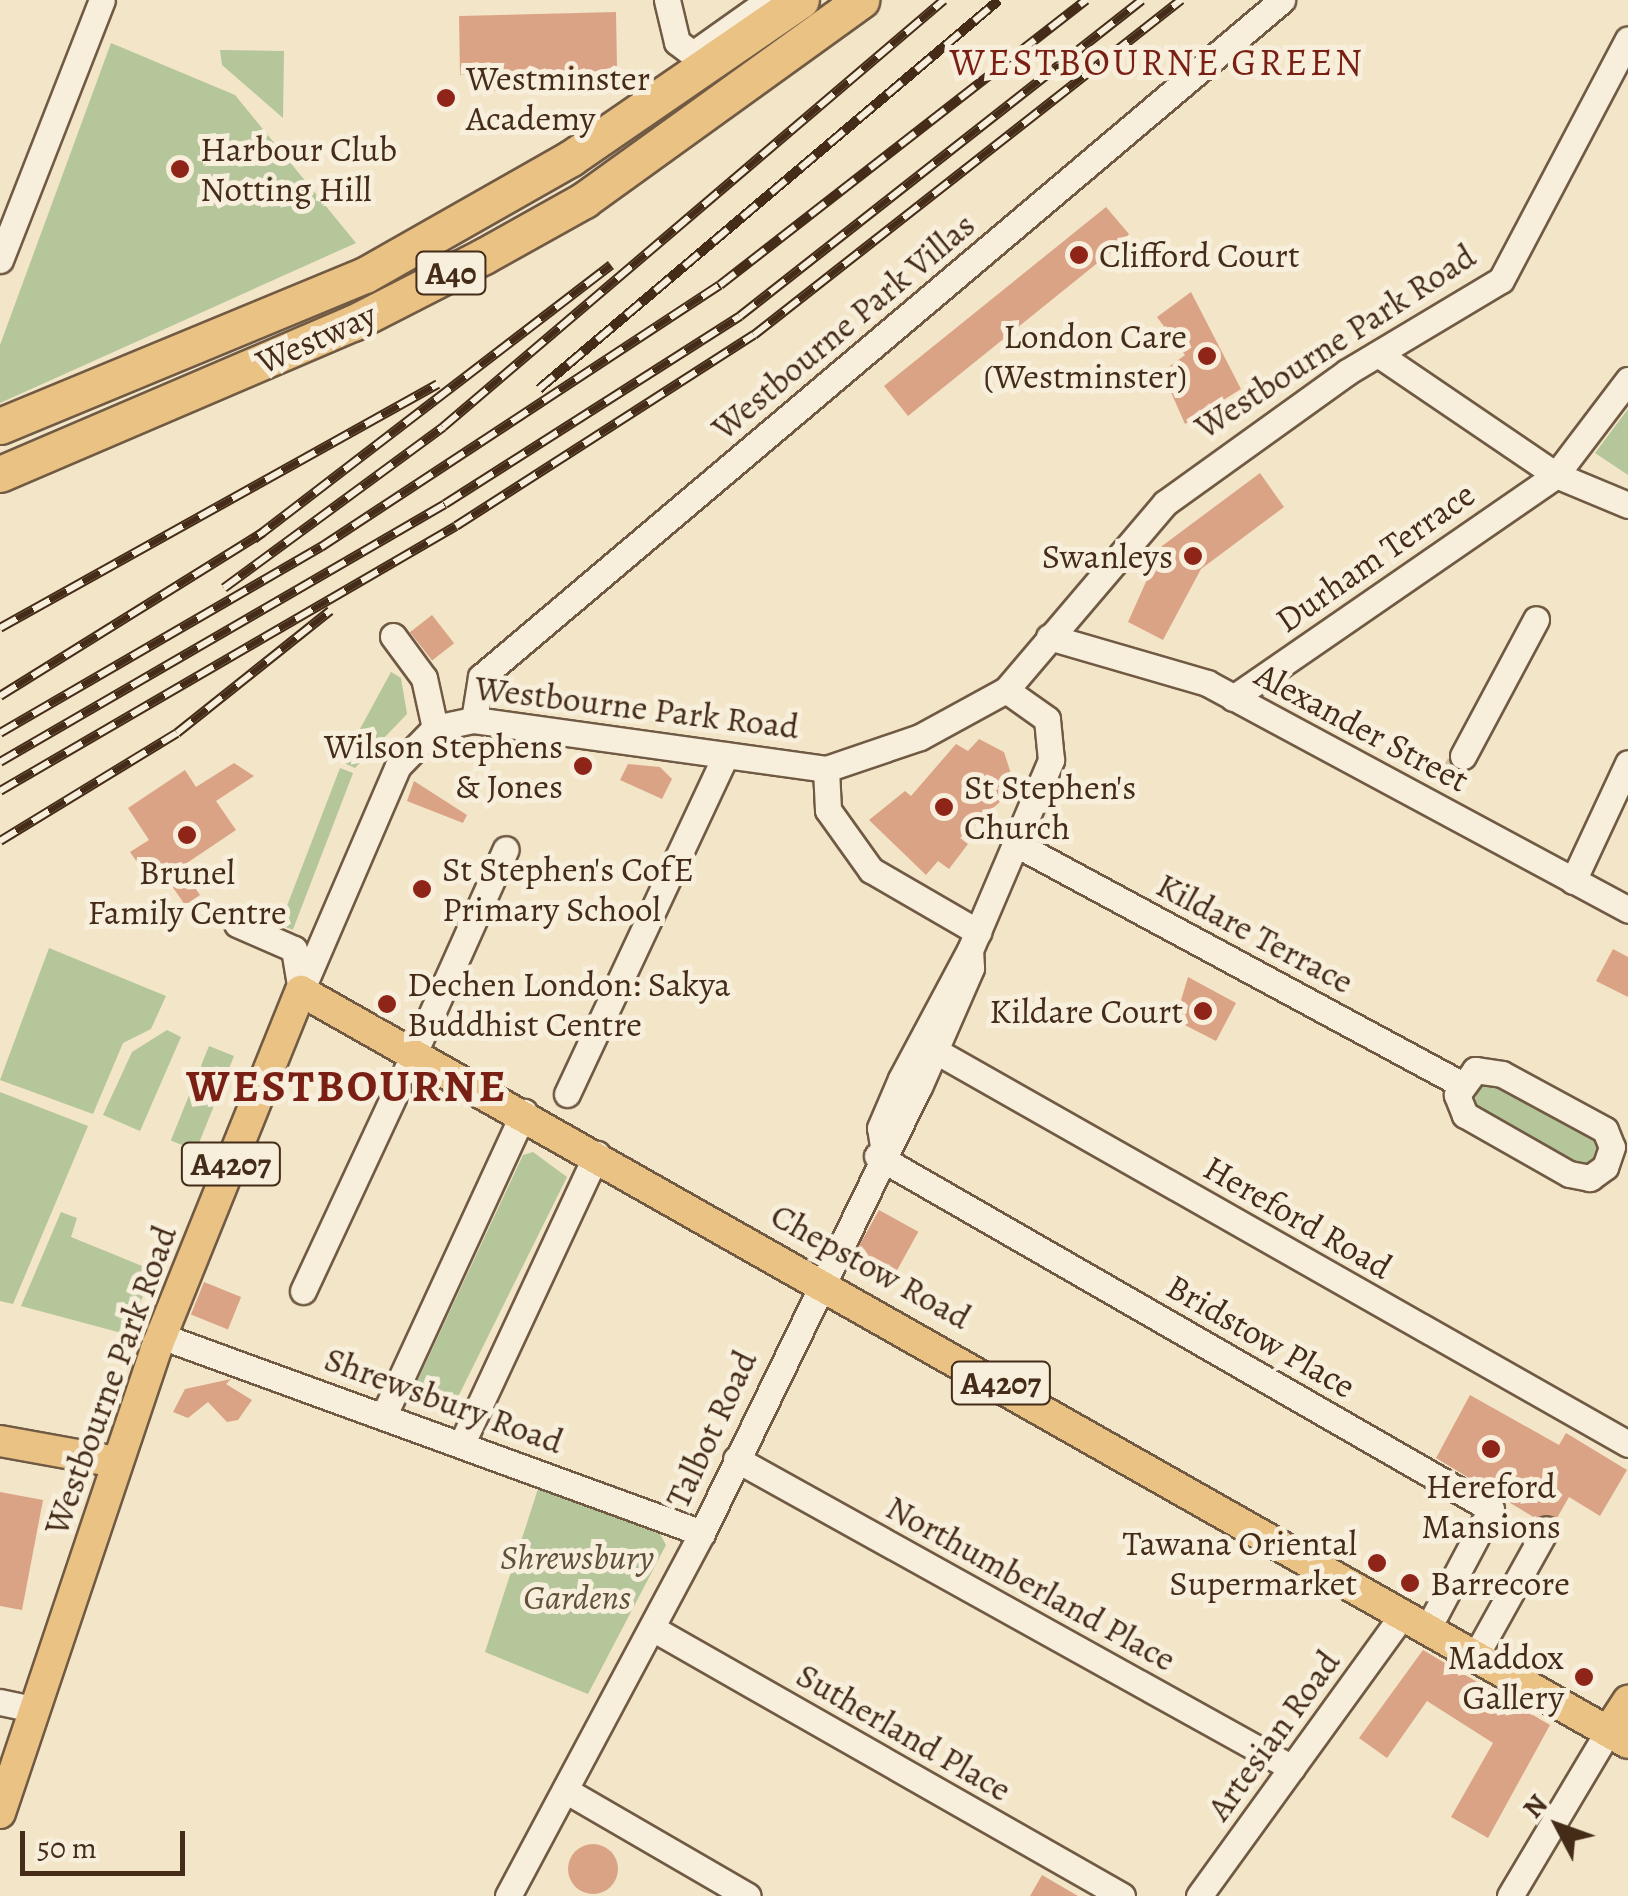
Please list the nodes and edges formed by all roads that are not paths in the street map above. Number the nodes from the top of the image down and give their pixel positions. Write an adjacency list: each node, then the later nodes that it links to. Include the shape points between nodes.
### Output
1 (102, 0): 8 (street)
2 (667, 0): 3 (street, via 677,42 694,54)
3 (768, 0)
4 (801, 0): 11 (highway, Westway / A40, via 571,158 366,275)
5 (862, 0): 12 (highway, Westway / A40, via 584,200 484,256 353,324)
6 (1282, 0): 20 (street, Westbourne Park Villas, via 481,677)
7 (1628, 40): 9 (street, Westbourne Park Road, via 1502,280)
8 (0, 260)
9 (1378, 354): 13 (street); 17 (street, Westbourne Park Road, via 1165,503)
10 (1628, 380): 13 (street, Durham Terrace)
11 (0, 426)
12 (0, 474)
13 (1556, 475): 14 (street); 19 (street, Durham Terrace)
14 (1628, 504)
15 (1536, 620): 23 (street)
16 (392, 636): 21 (street, via 424,678)
17 (1050, 637): 18 (street, Westbourne Park Road); 19 (street, Alexander Street)
18 (1006, 690): 25 (street, Westbourne Park Road, via 920,737); 26 (street, Talbot Road, via 1047,719 1056,741)
19 (1234, 698): 28 (street, Alexander Street, via 1441,796)
20 (474, 720): 21 (street, Westbourne Park Road); 22 (street, Westbourne Park Road)
21 (435, 728): 32 (street, Westbourne Park Road, via 398,766)
22 (726, 756): 25 (street, Westbourne Park Road); 36 (street)
23 (1463, 756)
24 (1628, 763): 28 (street)
25 (826, 769): 31 (street, via 828,810 871,870)
26 (1016, 844): 31 (street, Talbot Road); 35 (street, Kildare Terrace)
27 (506, 849): 34 (street)
28 (1573, 881): 29 (street, Alexander Street)
29 (1628, 910)
30 (237, 924): 32 (street, via 294,948)
31 (974, 941): 33 (street, Talbot Road, via 972,968); 38 (street, Talbot Road, via 900,1079 880,1128)
32 (300, 991): 34 (main road, Chepstow Road / A4207); 42 (main road, Westbourne Park Road / A4207)
33 (934, 1050): 38 (street, Talbot Road); 46 (street, Hereford Road)
34 (406, 1071): 37 (main road, Chepstow Road / A4207); 41 (street)
35 (1461, 1084): 35 (street, via 1459,1106 1477,1124 1569,1174 1590,1178 1605,1167 1611,1136 1598,1125 1492,1070)
36 (567, 1094)
37 (524, 1112): 39 (main road, Chepstow Road / A4207); 43 (street)
38 (880, 1151): 40 (street, Talbot Road); 51 (street, Bridstow Place, via 1490,1509)
39 (597, 1154): 40 (main road, Chepstow Road / A4207); 45 (street)
40 (820, 1279): 47 (street, Talbot Road); 51 (main road, Chepstow Road / A4207)
41 (303, 1290)
42 (161, 1336): 43 (street, Shrewsbury Road); 48 (main road, Westbourne Park Road / A4207)
43 (384, 1415): 45 (street, Shrewsbury Road)
44 (0, 1442): 48 (main road)
45 (462, 1443): 50 (street, Shrewsbury Road)
46 (1628, 1444)
47 (736, 1458): 50 (street, Talbot Road); 58 (street, Northumberland Place)
48 (116, 1462): 56 (main road, Westbourne Park Road)
49 (1546, 1529): 53 (street)
50 (702, 1532): 52 (street, Talbot Road)
51 (1415, 1621): 53 (main road, Chepstow Road / A4207); 58 (street, Artesian Road)
52 (652, 1628): 59 (street, Talbot Road); 63 (street, Sutherland Place)
53 (1476, 1655): 57 (main road, Chepstow Road / A4207)
54 (1628, 1701): 57 (main road)
55 (0, 1702): 56 (street)
56 (34, 1709): 60 (main road, Westbourne Park Road)
57 (1619, 1736): 65 (street)
58 (1292, 1768): 64 (street, Artesian Road)
59 (564, 1790): 61 (street, Talbot Road); 62 (street)
60 (0, 1813)
61 (508, 1896)
62 (748, 1896)
63 (1122, 1896)
64 (1199, 1896)
65 (1510, 1896)

